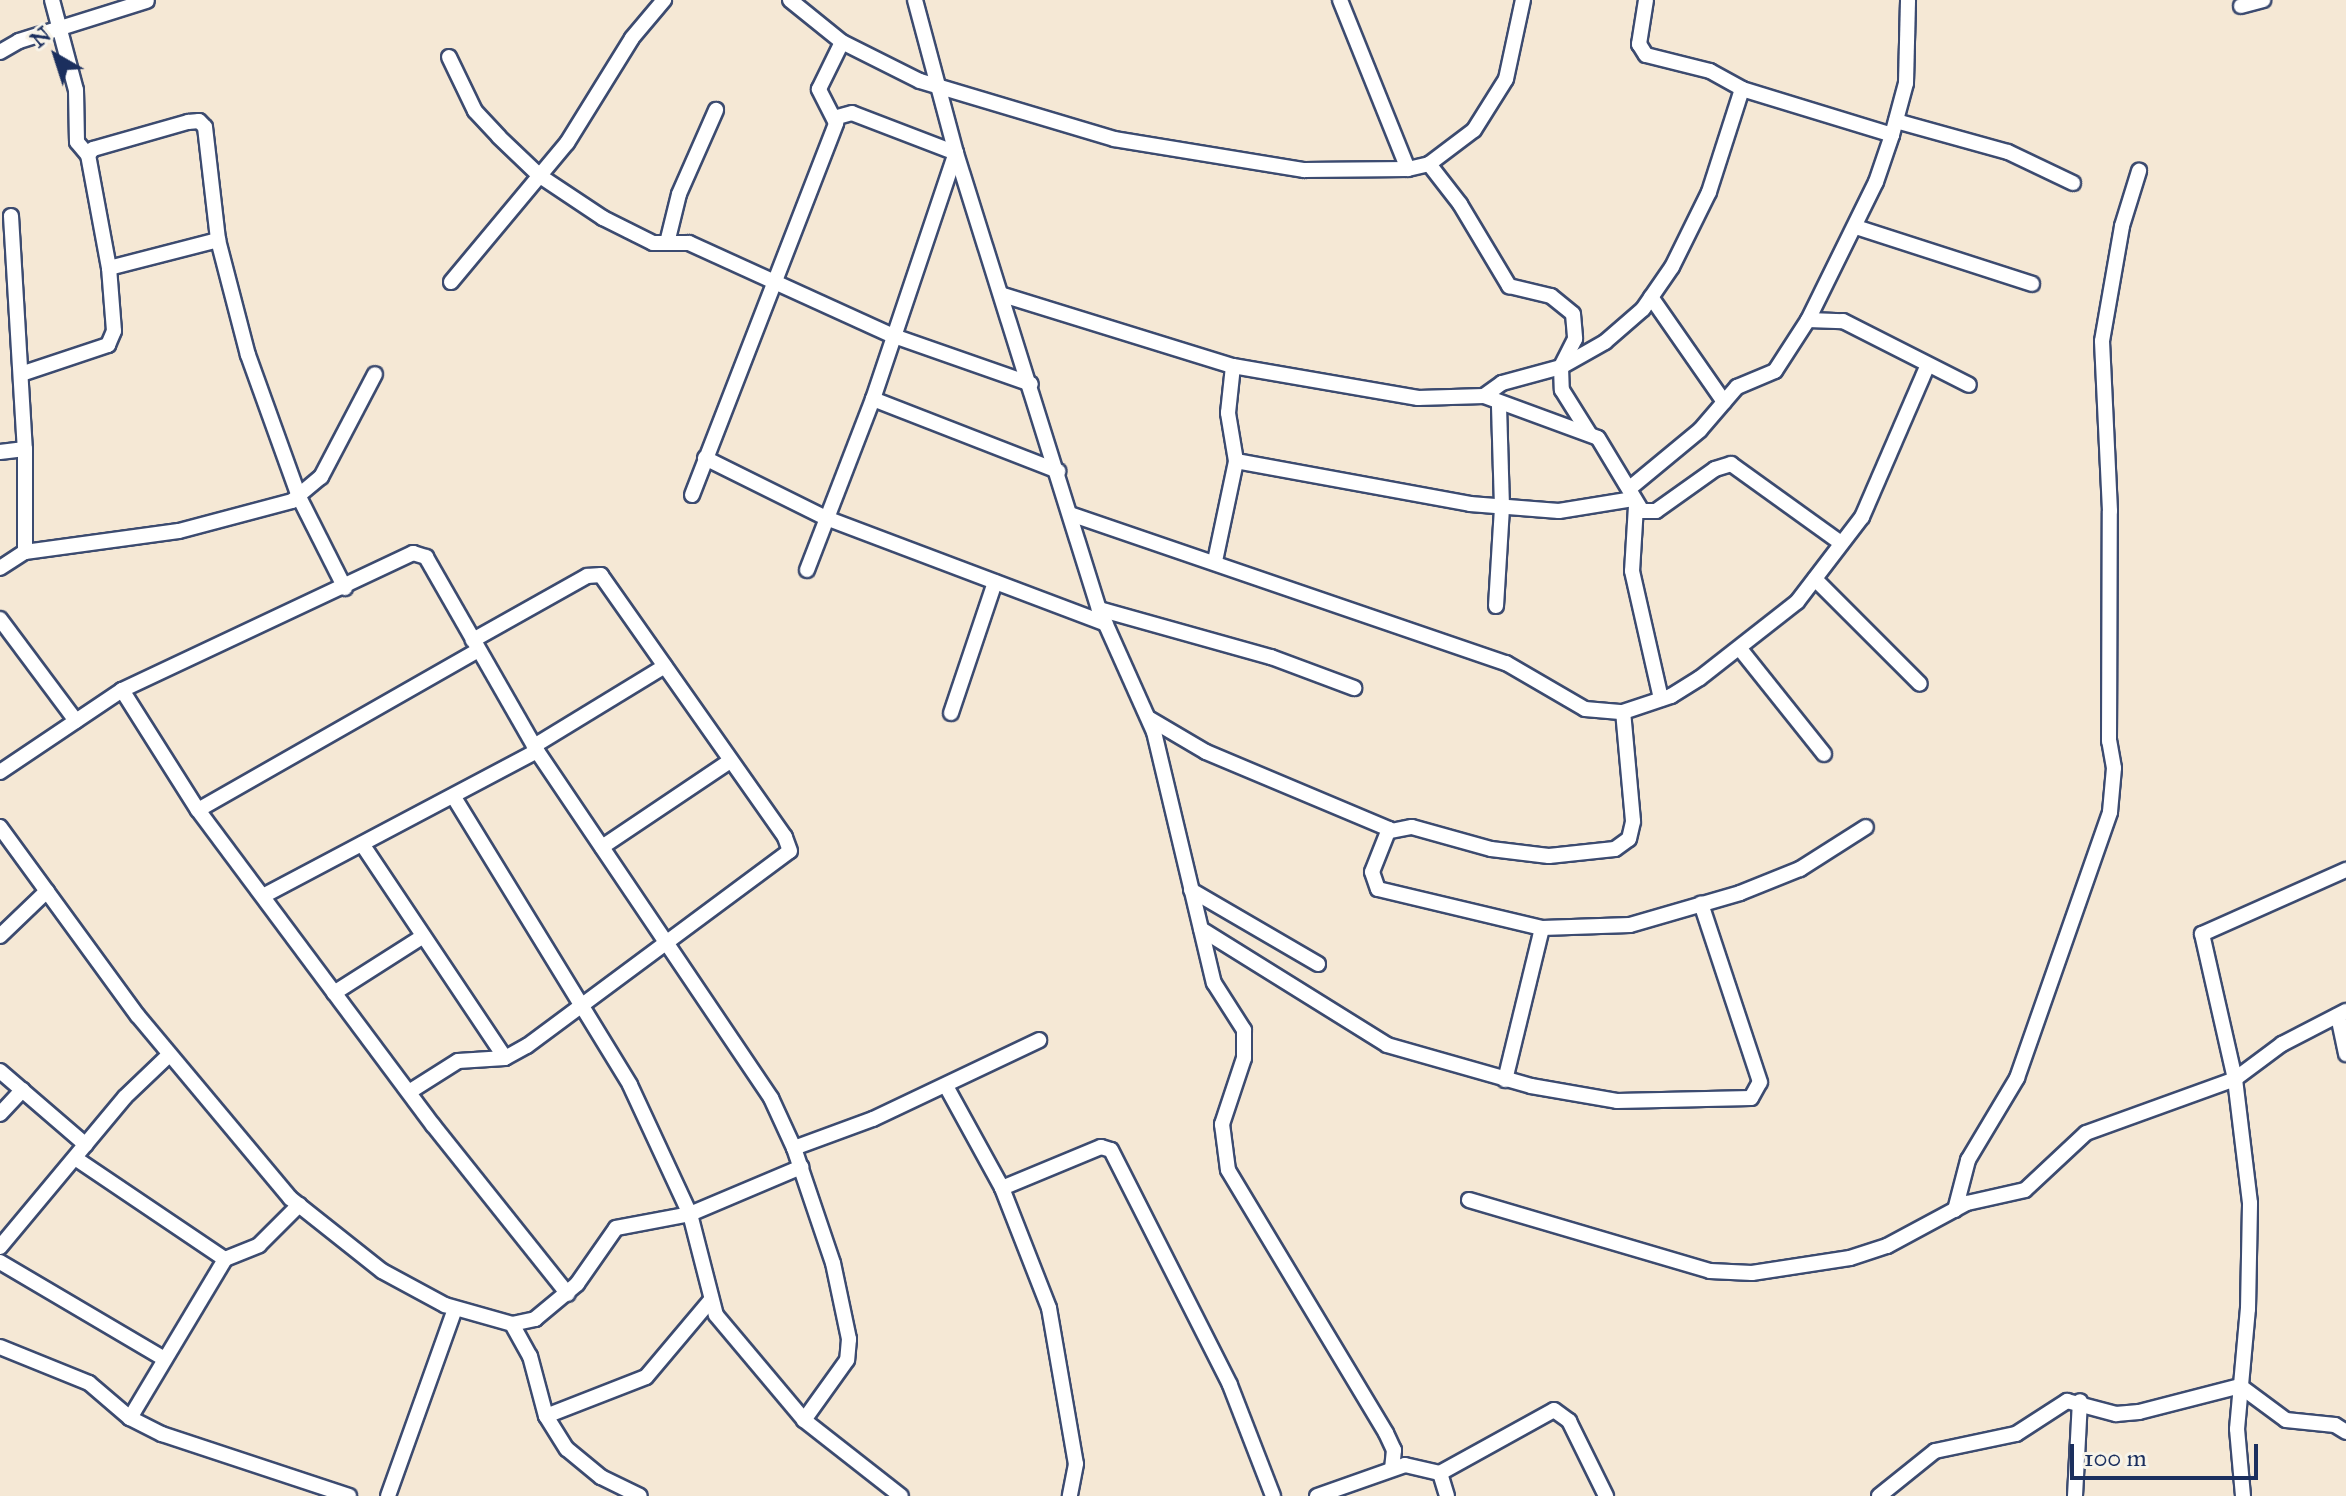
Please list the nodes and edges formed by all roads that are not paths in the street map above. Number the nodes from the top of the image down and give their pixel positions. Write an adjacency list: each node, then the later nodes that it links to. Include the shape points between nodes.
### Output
1 (52, 0): 14 (street)
2 (641, 0): 13 (street)
3 (664, 0): 13 (street)
4 (790, 0): 15 (street)
5 (915, 0): 18 (street)
6 (1340, 0): 26 (street)
7 (1523, 0): 25 (street, via 1516,47 1490,111)
8 (1646, 0): 19 (street, via 1639,44 1646,55 1710,71)
9 (1907, 0): 22 (street, via 1906,83)
10 (2263, 0): 12 (street)
11 (147, 1): 14 (street)
12 (2241, 6)
13 (652, 12): 28 (street)
14 (61, 28): 16 (street); 24 (street, via 76,90 77,142)
15 (842, 42): 18 (street); 21 (street, via 819,89)
16 (0, 52)
17 (449, 57): 28 (street, via 475,111)
18 (936, 85): 23 (street); 26 (street, via 1114,139 1208,157 1304,170)
19 (1742, 89): 22 (street); 39 (street, via 1709,192)
20 (716, 110): 33 (street, via 679,194)
21 (837, 117): 23 (street, via 852,113); 36 (street)
22 (1894, 128): 29 (street, via 2008,152); 31 (street)
23 (956, 153): 38 (street); 41 (street)
24 (88, 155): 32 (street, via 93,149 188,122 203,123); 34 (street)
25 (1429, 164): 26 (street); 43 (street, via 1509,286 1551,296 1573,314 1575,339)
26 (1408, 169)
27 (2139, 171): 131 (street, via 2122,226 2102,341 2110,511 2110,812 2017,1078 1968,1160)
28 (540, 176): 33 (street, via 638,237); 35 (street)
29 (2073, 183)
30 (11, 216): 45 (street)
31 (1856, 227): 37 (street); 40 (street)
32 (218, 240): 34 (street); 60 (street, via 248,355)
33 (667, 243): 36 (street, via 689,243)
34 (109, 268): 45 (street, via 114,331 108,345)
35 (451, 282)
36 (777, 284): 41 (street); 56 (street)
37 (2032, 284)
38 (1003, 295): 42 (street); 47 (street)
39 (1651, 297): 43 (street, via 1605,342); 51 (street)
40 (1808, 320): 44 (street, via 1843,321); 51 (street, via 1775,371 1737,387)
41 (891, 335): 47 (street); 50 (street)
42 (1233, 366): 49 (street, via 1418,398); 57 (street, via 1228,413)
43 (1561, 367): 49 (street, via 1502,383); 53 (street, via 1562,390)
44 (1927, 367): 48 (street); 65 (street, via 1862,517)
45 (21, 374): 54 (street)
46 (375, 374): 60 (street, via 321,477)
47 (1031, 384): 58 (street)
48 (1969, 385)
49 (1484, 396): 52 (street)
50 (873, 399): 58 (street); 64 (street)
51 (1724, 402): 61 (street)
52 (1499, 404): 53 (street); 62 (street)
53 (1590, 433): 61 (street)
54 (25, 449): 55 (street); 66 (street)
55 (0, 452)
56 (705, 458): 59 (street); 64 (street)
57 (1236, 461): 62 (street); 67 (street)
58 (1058, 471): 63 (street)
59 (692, 495)
60 (299, 497): 66 (street, via 179,531); 72 (street)
61 (1633, 498): 62 (street, via 1559,511); 65 (street, via 1656,511 1715,469 1731,464); 83 (street, via 1632,571)
62 (1502, 507): 73 (street)
63 (1073, 515): 67 (street); 74 (street)
64 (826, 518): 69 (street); 71 (street)
65 (1841, 543): 70 (street)
66 (25, 552): 68 (street)
67 (1215, 561): 84 (street, via 1506,663 1585,709)
68 (0, 568)
69 (807, 570)
70 (1815, 579): 78 (street, via 1797,602); 80 (street)
71 (995, 582): 76 (street); 85 (street)
72 (345, 588): 77 (street, via 413,553 421,555); 82 (street)
73 (1496, 606)
74 (1099, 609): 76 (street); 81 (street, via 1271,657)
75 (0, 619): 87 (street)
76 (1106, 624): 86 (street)
77 (475, 645): 79 (street, via 597,573); 88 (street); 93 (street)
78 (1741, 650): 83 (street); 89 (street)
79 (665, 666): 88 (street); 90 (street)
80 (1920, 684)
81 (1354, 688)
82 (122, 690): 87 (street); 93 (street)
83 (1661, 699): 84 (street)
84 (1623, 712): 96 (street, via 1633,821 1629,839 1615,849 1549,856 1491,849 1412,827)
85 (951, 713)
86 (1147, 717): 96 (street, via 1206,752); 100 (street)
87 (76, 721): 91 (street)
88 (536, 748): 92 (street); 98 (street)
89 (1824, 754)
90 (730, 761): 98 (street); 108 (street, via 790,851)
91 (0, 772)
92 (455, 799): 97 (street); 111 (street)
93 (198, 810): 102 (street)
94 (0, 827): 101 (street)
95 (1866, 827): 103 (street, via 1800,869)
96 (1391, 831): 104 (street, via 1372,872 1378,889)
97 (362, 844): 102 (street); 107 (street)
98 (602, 847): 108 (street)
99 (2346, 870): 118 (street, via 2202,934)
100 (1191, 890): 105 (street); 109 (street)
101 (47, 891): 106 (street); 115 (street)
102 (263, 896): 110 (street)
103 (1701, 904): 104 (street, via 1630,925); 119 (street, via 1760,1082 1751,1098 1630,1102)
104 (1542, 928): 119 (street)
105 (1201, 929): 119 (street, via 1387,1045); 148 (street, via 1219,997 1244,1030 1222,1124 1228,1170 1386,1433 1394,1450)
106 (0, 936)
107 (422, 937): 110 (street); 116 (street)
108 (665, 941): 111 (street); 125 (street, via 771,1098)
109 (1318, 964)
110 (334, 993): 122 (street)
111 (583, 1008): 116 (street); 132 (street, via 630,1085)
112 (2342, 1014): 114 (street); 118 (street, via 2282,1044)
113 (1039, 1040): 120 (street)
114 (2346, 1054)
115 (169, 1055): 124 (street); 130 (street)
116 (505, 1058): 122 (street, via 458,1061)
117 (0, 1071): 121 (street)
118 (2235, 1079): 131 (street, via 2086,1133 2037,1183); 142 (street, via 2250,1218)
119 (1505, 1080)
120 (946, 1086): 125 (street); 128 (street)
121 (22, 1090): 123 (street); 124 (street)
122 (409, 1092): 136 (street)
123 (0, 1114)
124 (86, 1145): 126 (street)
125 (794, 1148): 127 (street)
126 (75, 1158): 133 (street); 134 (street)
127 (801, 1167): 132 (street); 146 (street, via 833,1263 849,1339 847,1360)
128 (1002, 1188): 154 (street, via 1049,1308 1076,1464); 155 (street, via 1101,1147 1111,1150 1230,1385)
129 (1469, 1200): 131 (street, via 1665,1261 1752,1273 1887,1246)
130 (299, 1205): 134 (street, via 259,1245); 138 (street, via 382,1271)
131 (1955, 1210)
132 (690, 1214): 136 (street, via 616,1228); 137 (street, via 707,1268)
133 (0, 1247)
134 (225, 1259): 141 (street)
135 (0, 1262): 141 (street)
136 (568, 1294): 139 (street, via 535,1319)
137 (710, 1301): 144 (street, via 646,1377); 146 (street, via 729,1334)
138 (455, 1309): 139 (street); 151 (street)
139 (512, 1324): 144 (street, via 530,1356)
140 (0, 1347): 145 (street, via 89,1383)
141 (163, 1358): 145 (street)
142 (2240, 1386): 143 (street, via 2139,1412 2116,1414); 147 (street, via 2286,1420 2335,1425); 161 (street, via 2237,1429)
143 (2080, 1401): 159 (street, via 2056,1405 2016,1434 1935,1451); 160 (street)
144 (546, 1416): 152 (street, via 567,1449 601,1477)
145 (130, 1418): 150 (street, via 207,1453)
146 (804, 1420): 153 (street)
147 (2346, 1432)
148 (1392, 1468): 149 (street, via 1427,1466); 156 (street)
149 (1440, 1473): 157 (street); 158 (street, via 1554,1410 1569,1421)
150 (349, 1496)
151 (388, 1496)
152 (640, 1496)
153 (901, 1496)
154 (1070, 1496)
155 (1273, 1496)
156 (1317, 1496)
157 (1447, 1496)
158 (1606, 1496)
159 (1879, 1496)
160 (2075, 1496)
161 (2243, 1496)

